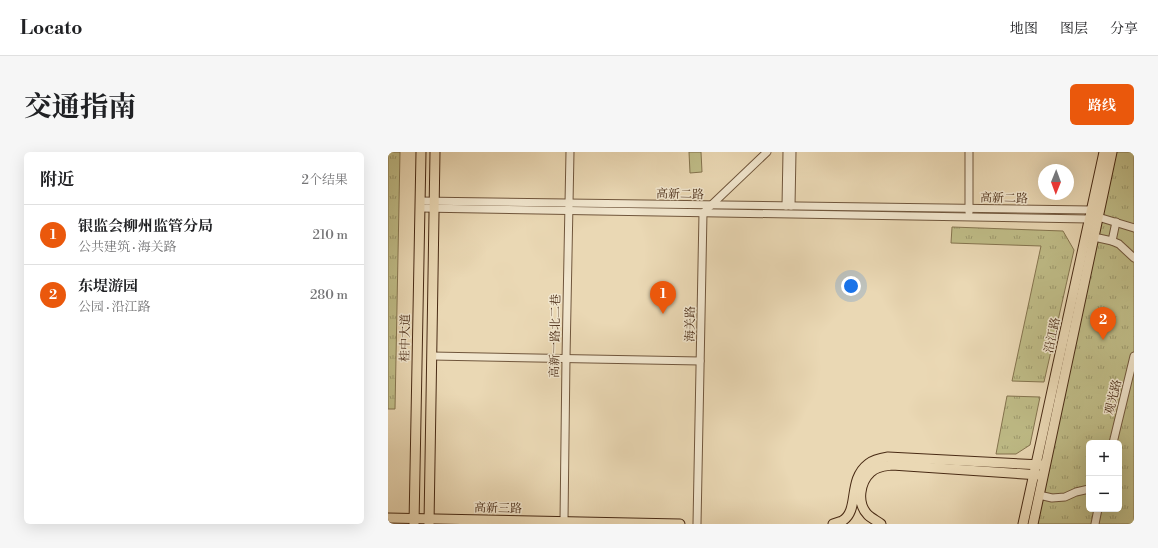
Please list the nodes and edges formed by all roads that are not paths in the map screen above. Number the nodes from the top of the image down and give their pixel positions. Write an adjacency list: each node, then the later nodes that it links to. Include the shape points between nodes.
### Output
1 (421, 152): 10 (main road, 桂中大道)
2 (435, 152): 11 (main road)
3 (570, 152): 14 (street, 高新一路北二巷)
4 (767, 152): 12 (street)
5 (787, 152): 13 (street)
6 (792, 152): 13 (street)
7 (969, 152): 15 (street)
8 (1104, 152): 17 (main road, 沿江路)
9 (1112, 152): 17 (main road, 沿江路)
10 (420, 204): 11 (street, 高新二路); 34 (main road, 桂中大道)
11 (435, 205): 14 (street, 高新二路); 24 (main road)
12 (712, 205): 13 (street, 高新二路); 14 (street, 高新二路); 16 (street)
13 (788, 206): 15 (street, 高新二路)
14 (569, 207): 16 (street, 高新二路); 26 (street, 高新一路北二巷)
15 (969, 208): 17 (street, 高新二路); 18 (street)
16 (703, 213): 18 (street, 高新二路); 27 (street, 海关路)
17 (1093, 215): 18 (street, 高新二路); 19 (street); 21 (main road, 沿江路); 29 (main road, 沿江路)
18 (969, 217)
19 (1116, 222): 20 (street); 22 (street)
20 (1134, 228)
21 (1094, 236): 22 (street); 29 (main road, 沿江路)
22 (1112, 241): 23 (street)
23 (1134, 258)
24 (432, 356): 26 (street); 35 (main road)
25 (1134, 356): 28 (street, 观光路)
26 (566, 358): 27 (street); 36 (street, 高新一路北二巷)
27 (700, 361): 38 (street, 海关路)
28 (1114, 440)
29 (1040, 470): 31 (main road, 沿江路); 39 (main road, via 888,457 880,459 864,468 857,478 850,513 843,520); 40 (main road, via 882,466 872,471 864,480 861,498 862,506 868,515); 41 (main road, 沿江路)
30 (1086, 490): 31 (street, via 1065,497)
31 (1039, 495): 42 (main road, 沿江路)
32 (1097, 512): 43 (street)
33 (388, 518): 34 (main road, 高新三路)
34 (414, 521): 35 (main road, 高新三路)
35 (429, 521): 36 (main road, 高新三路)
36 (564, 521): 37 (main road, 高新三路)
37 (680, 524)
38 (697, 524)
39 (833, 524)
40 (881, 524)
41 (1024, 524)
42 (1033, 524)
43 (1095, 524)

